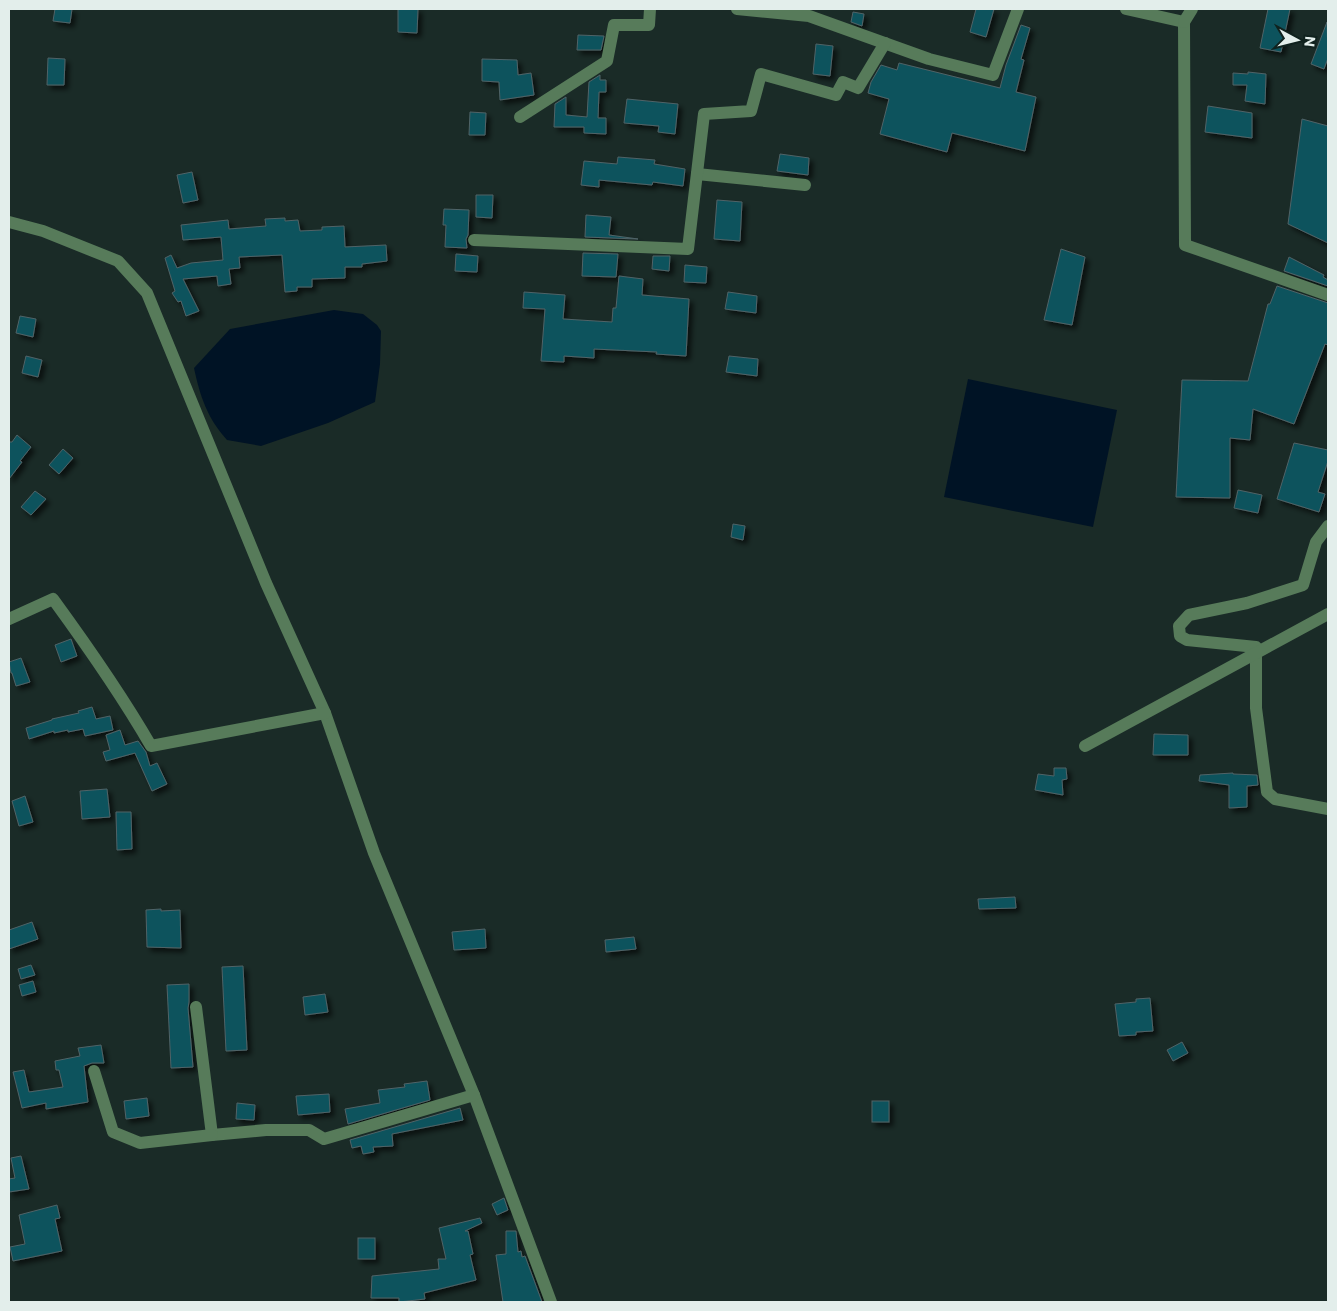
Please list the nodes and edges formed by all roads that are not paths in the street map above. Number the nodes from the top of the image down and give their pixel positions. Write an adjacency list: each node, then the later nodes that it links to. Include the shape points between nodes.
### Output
1 (650, 9): 8 (street, via 649,25 614,25 607,62)
2 (737, 9): 7 (street, via 809,16)
3 (1018, 9): 7 (street, via 993,75 929,59)
4 (1126, 9): 6 (street)
5 (1192, 9): 6 (street)
6 (1184, 22): 13 (street, via 1185,245)
7 (885, 43): 9 (street, via 858,88 843,82 836,95 761,74 750,111 704,114)
8 (520, 117)
9 (696, 174): 10 (street); 12 (street, via 688,249)
10 (805, 185)
11 (9, 222): 17 (street, via 43,231 118,261 147,293 266,583)
12 (474, 240)
13 (1328, 295)
14 (1328, 526): 19 (street, via 1316,542 1303,584 1247,603 1189,615 1179,626 1180,636 1187,640 1256,647 1256,708 1267,792 1275,799)
15 (1328, 614): 18 (street)
16 (9, 619): 17 (street, via 53,599 102,665 151,746)
17 (325, 713): 22 (street, via 374,853)
18 (1085, 746)
19 (1328, 809)
20 (196, 1007): 23 (street)
21 (94, 1071): 23 (street, via 113,1132 140,1143)
22 (474, 1095): 23 (street, via 324,1139 309,1130); 24 (street)
23 (212, 1135)
24 (551, 1302)

